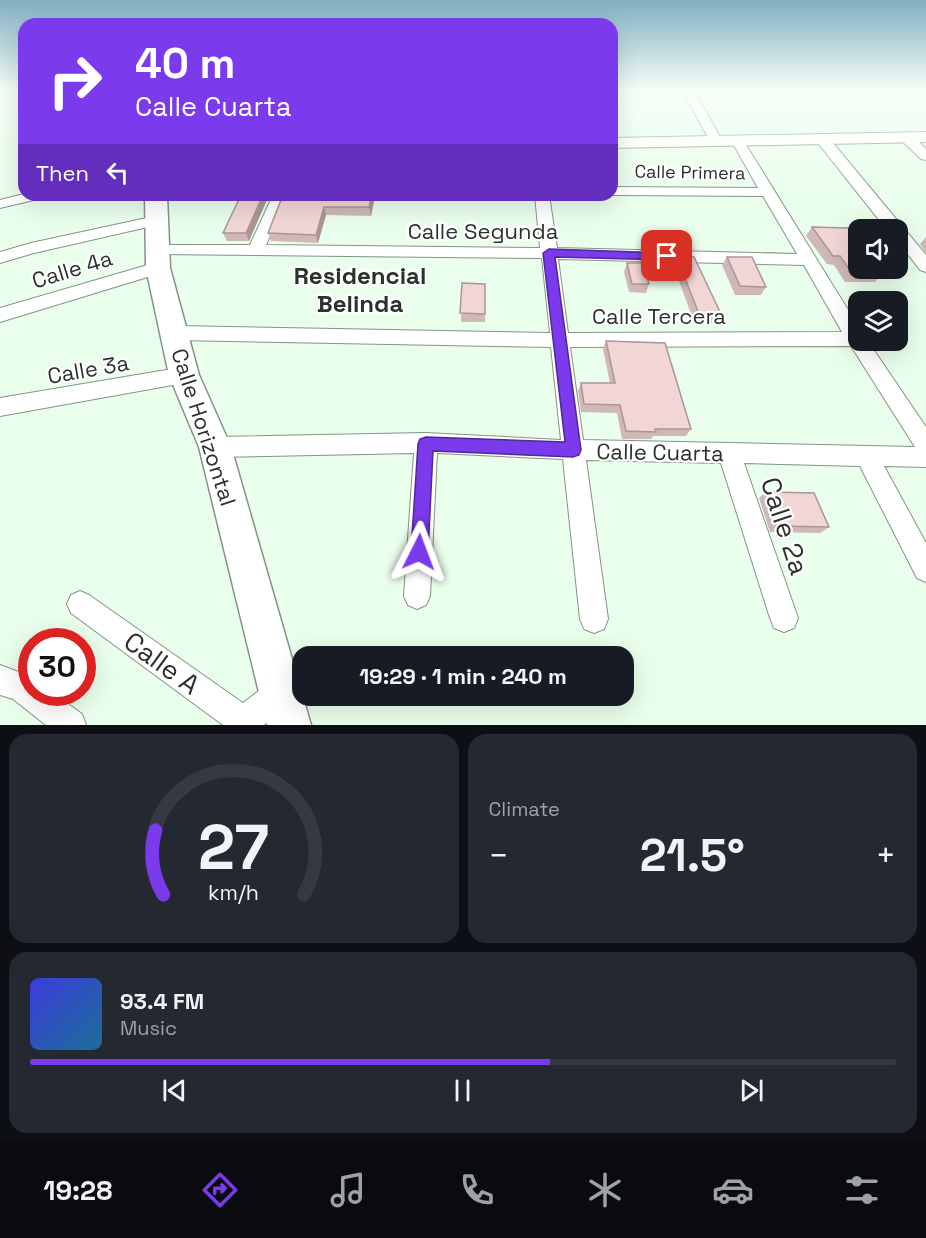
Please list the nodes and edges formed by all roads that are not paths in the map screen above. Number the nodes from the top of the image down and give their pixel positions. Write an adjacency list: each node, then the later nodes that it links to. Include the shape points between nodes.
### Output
1 (708, 126): 4 (street)
2 (926, 137): 3 (street)
3 (907, 138): 6 (street); 8 (street)
4 (716, 140): 5 (street); 7 (street)
5 (737, 140): 6 (street); 10 (street)
6 (823, 140): 16 (street)
7 (618, 143)
8 (926, 156)
9 (618, 191): 10 (street, Calle Primera)
10 (767, 192): 23 (street)
11 (18, 200): 15 (street)
12 (156, 201): 17 (main road, Calle Horizontal)
13 (277, 201): 19 (street)
14 (543, 201): 20 (street)
15 (0, 204)
16 (888, 219)
17 (156, 221): 21 (street); 22 (main road, Calle Horizontal)
18 (908, 244): 24 (street)
19 (255, 251): 20 (street, Calle Segunda); 22 (street, Calle Segunda)
20 (549, 253): 23 (street, Calle Segunda); 29 (street)
21 (0, 258)
22 (157, 258): 25 (street, Calle 4a); 27 (main road, Calle Horizontal)
23 (808, 260): 26 (street)
24 (926, 266)
25 (0, 315)
26 (848, 326)
27 (174, 333): 29 (street, Calle Tercera); 31 (main road, Calle Horizontal)
28 (848, 339): 29 (street, Calle Tercera)
29 (560, 340): 36 (street)
30 (864, 351): 34 (street)
31 (184, 375): 32 (street, Calle 3a); 35 (main road, Calle Horizontal)
32 (0, 407)
33 (426, 444): 35 (street, Calle Cuarta); 36 (street, Calle Cuarta); 41 (street)
34 (926, 445)
35 (215, 447): 46 (main road, Calle Horizontal)
36 (573, 450): 37 (street, Calle Cuarta); 44 (street)
37 (729, 453): 38 (street, Calle Cuarta); 43 (street, Calle 2a)
38 (867, 456): 39 (street, Calle Cuarta); 40 (street)
39 (926, 457)
40 (926, 569)
41 (417, 596)
42 (80, 604): 47 (street, Calle A)
43 (784, 618)
44 (594, 619)
45 (0, 680): 48 (street, via 22,688)
46 (284, 709): 47 (street)
47 (243, 724)
48 (71, 725)

